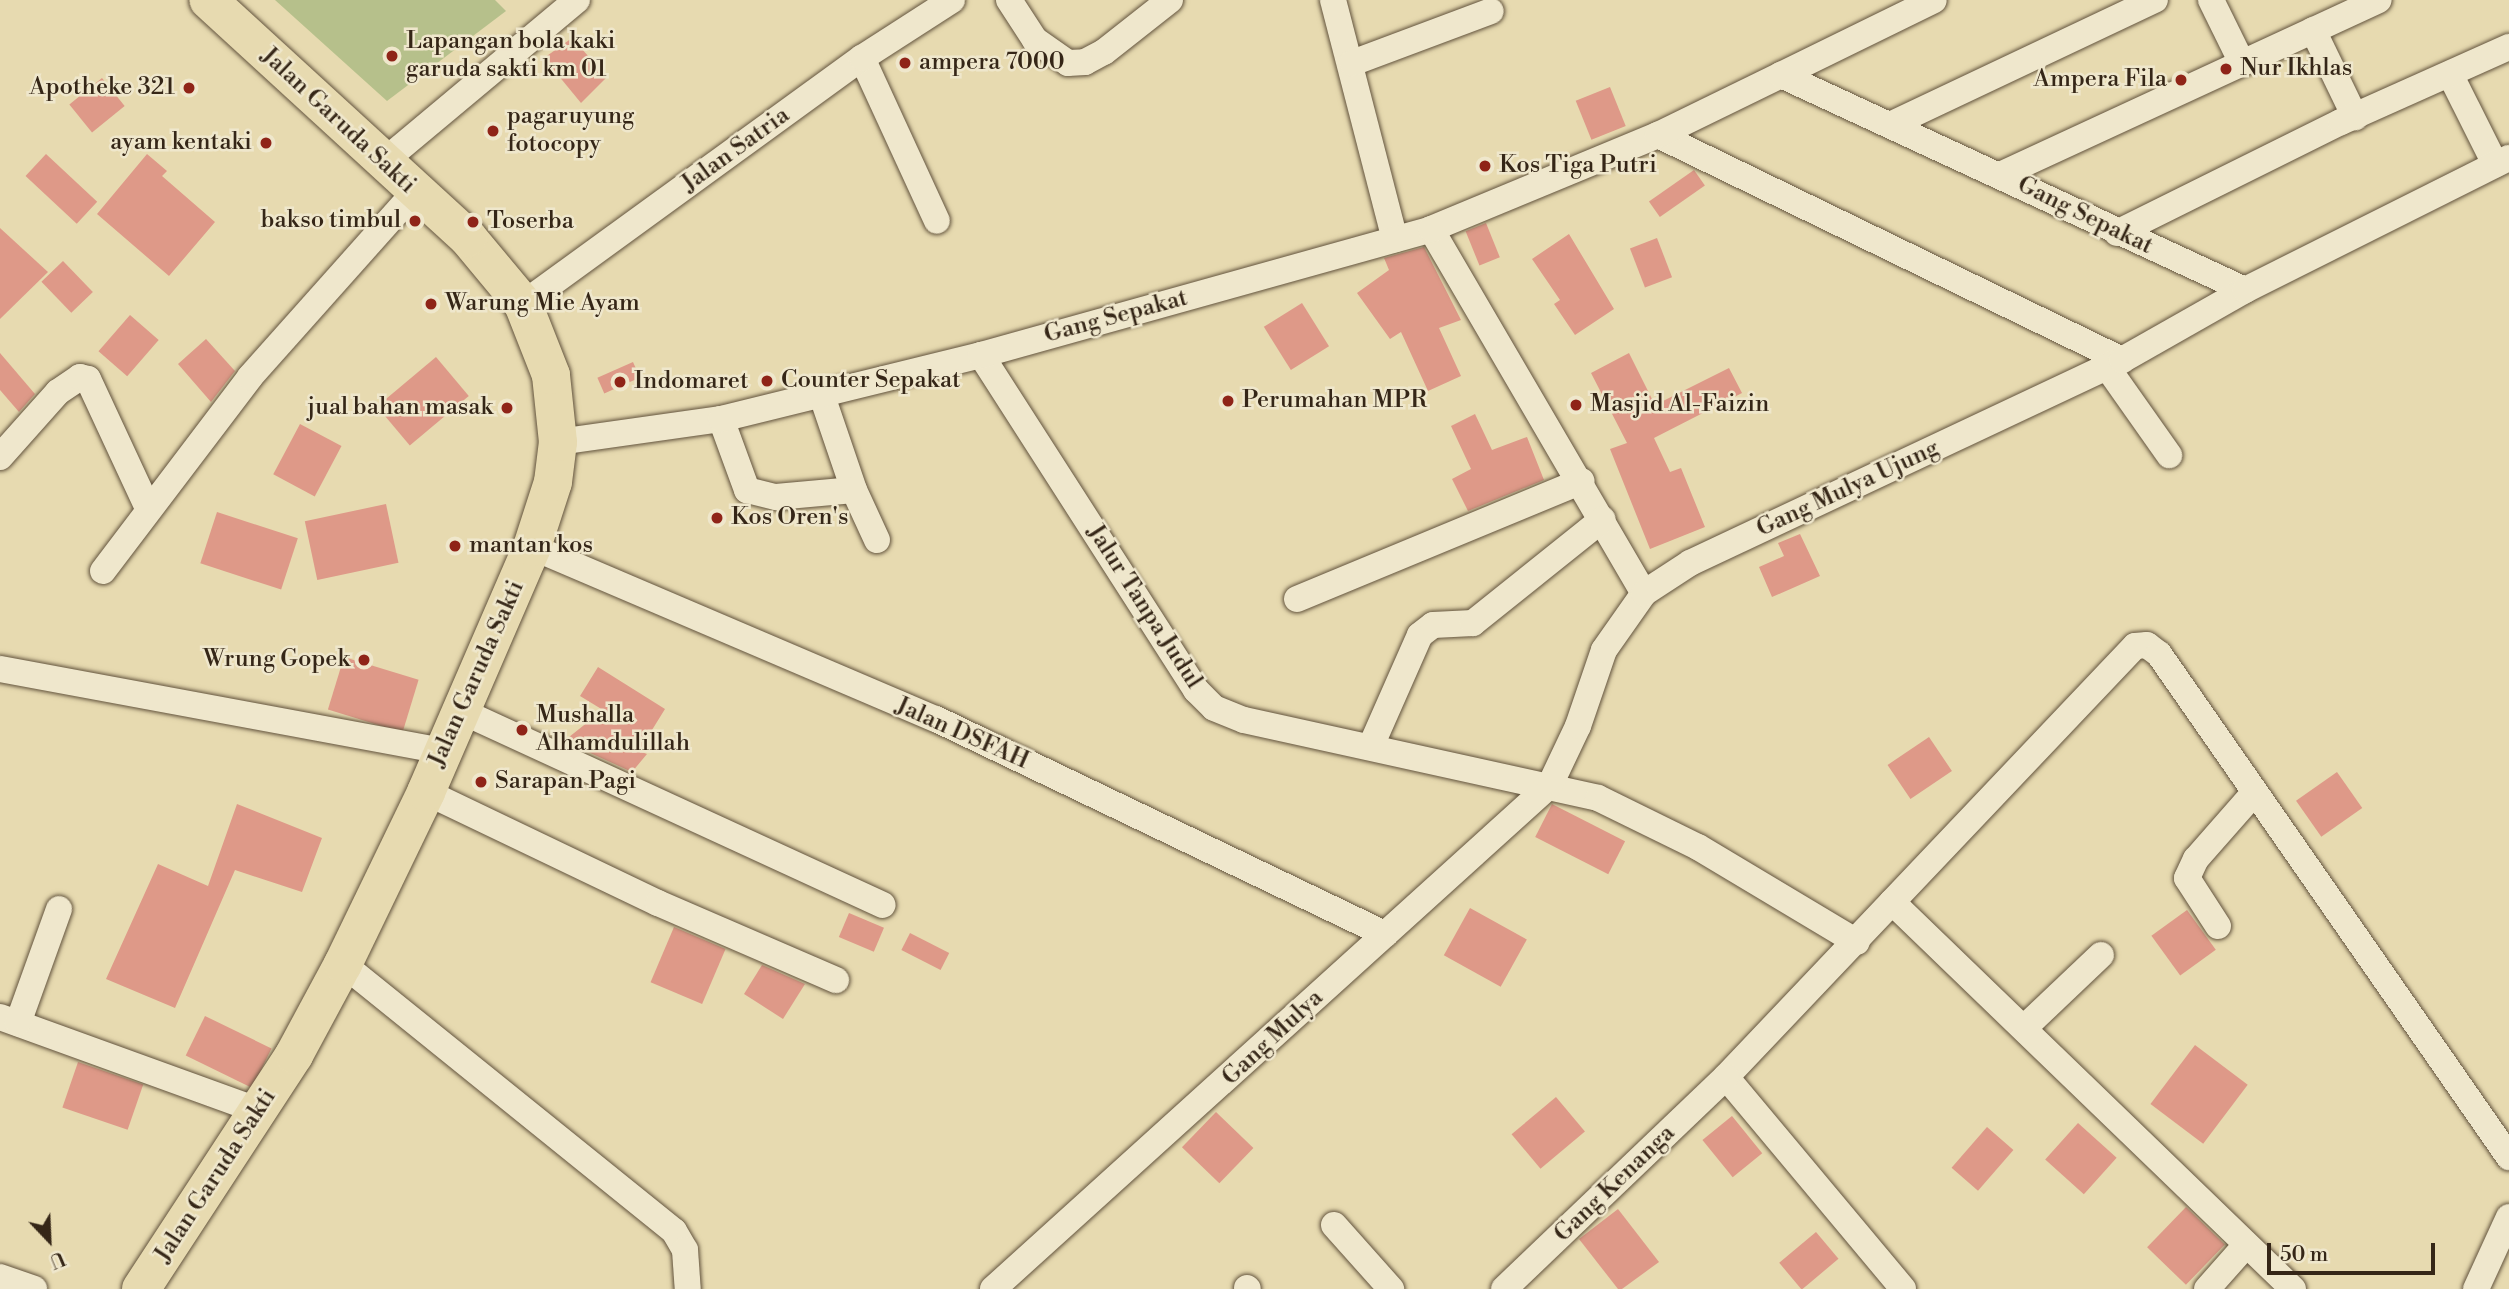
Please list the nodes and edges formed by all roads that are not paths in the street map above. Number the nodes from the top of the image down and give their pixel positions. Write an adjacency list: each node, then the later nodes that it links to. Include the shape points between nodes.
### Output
1 (208, 0): 23 (highway, Jalan Garuda Sakti)
2 (577, 0): 23 (street)
3 (951, 0): 14 (street, Jalan Satria)
4 (1009, 0): 5 (street, via 1035,40 1068,63 1085,62 1104,52)
5 (1170, 0)
6 (1333, 0): 15 (street)
7 (1934, 0): 18 (street)
8 (2155, 0): 20 (street)
9 (2211, 0): 16 (street)
10 (2378, 0): 12 (street)
11 (1491, 11): 15 (street)
12 (2313, 30): 16 (street); 19 (street)
13 (2509, 47): 17 (street)
14 (862, 58): 26 (street); 31 (street, Jalan Satria)
15 (1352, 63): 29 (street)
16 (2242, 63): 24 (street)
17 (2450, 74): 19 (street); 22 (street)
18 (1781, 75): 20 (street, Gang Sepakat); 21 (street, Gang Sepakat)
19 (2355, 117): 28 (street)
20 (1890, 125): 24 (street, Gang Sepakat)
21 (1658, 135): 27 (street, Gang Sepakat); 33 (street)
22 (2502, 161): 30 (street)
23 (382, 163): 25 (highway, Jalan Garuda Sakti)
24 (2000, 175): 28 (street, Gang Sepakat)
25 (415, 192): 31 (highway, Jalan Garuda Sakti, via 468,238); 41 (street, via 250,377)
26 (937, 221)
27 (1431, 229): 29 (street, Gang Sepakat); 39 (street)
28 (2117, 233): 30 (street, Gang Sepakat)
29 (1395, 239): 32 (street, Gang Sepakat)
30 (2245, 290): 33 (street, Gang Mulya Ujung)
31 (523, 304): 36 (highway, Jalan Garuda Sakti, via 551,375)
32 (981, 355): 34 (street, Gang Sepakat); 50 (street, Jalur Tanpa Judul, via 1204,699 1234,717)
33 (2114, 363): 37 (street); 46 (street, Gang Mulya Ujung, via 1699,558)
34 (821, 393): 35 (street, Gang Sepakat); 40 (street)
35 (721, 419): 36 (street, Gang Sepakat); 40 (street, via 737,474 750,492 776,497)
36 (558, 442): 44 (highway, Jalan Garuda Sakti, via 553,482)
37 (2169, 455)
38 (0, 457): 41 (street, via 80,377 95,388)
39 (1582, 481): 42 (street); 47 (street)
40 (854, 490): 43 (street)
41 (148, 508): 45 (street)
42 (1603, 519): 46 (street); 50 (street, via 1473,623 1433,625 1420,635)
43 (877, 540)
44 (533, 547): 49 (highway, Jalan Garuda Sakti); 59 (street, Jalan DSFAH, via 936,719)
45 (103, 571)
46 (1644, 593): 52 (street, Gang Mulya Ujung, via 1604,650 1578,726)
47 (1297, 598)
48 (0, 669): 51 (street)
49 (461, 711): 51 (highway, Jalan Garuda Sakti); 56 (street)
50 (1371, 746): 52 (street, Jalur Tanpa Judul)
51 (443, 751): 53 (highway, Jalan Garuda Sakti)
52 (1550, 785): 59 (street, Gang Mulya); 60 (street, Jalur Tanpa Judul, via 1598,798 1655,823)
53 (426, 792): 62 (highway, Jalan Garuda Sakti); 63 (street, via 658,903)
54 (2254, 793): 55 (street, Gang Kenanga, via 2159,654 2147,645 2135,646); 58 (street, via 2196,859 2187,878); 68 (street)
55 (1892, 902): 60 (street, Gang Kenanga); 65 (street)
56 (882, 905)
57 (60, 909): 64 (street)
58 (2218, 926)
59 (1385, 934): 76 (street, Gang Mulya)
60 (1857, 942): 66 (street, Gang Kenanga)
61 (2101, 955): 65 (street)
62 (343, 964): 67 (highway, Jalan Garuda Sakti); 75 (street, via 674,1231 690,1268)
63 (836, 980)
64 (9, 1020): 67 (street)
65 (2024, 1028): 71 (street)
66 (1726, 1077): 78 (street, Gang Kenanga); 79 (street)
67 (259, 1111): 74 (highway, Jalan Garuda Sakti)
68 (2509, 1157)
69 (2508, 1224): 82 (street)
70 (1334, 1226): 77 (street)
71 (2245, 1246): 80 (street); 81 (street)
72 (0, 1278): 73 (street)
73 (34, 1289)
74 (141, 1289)
75 (688, 1289)
76 (993, 1289)
77 (1391, 1289)
78 (1504, 1289)
79 (1903, 1289)
80 (2207, 1289)
81 (2293, 1289)
82 (2476, 1289)

